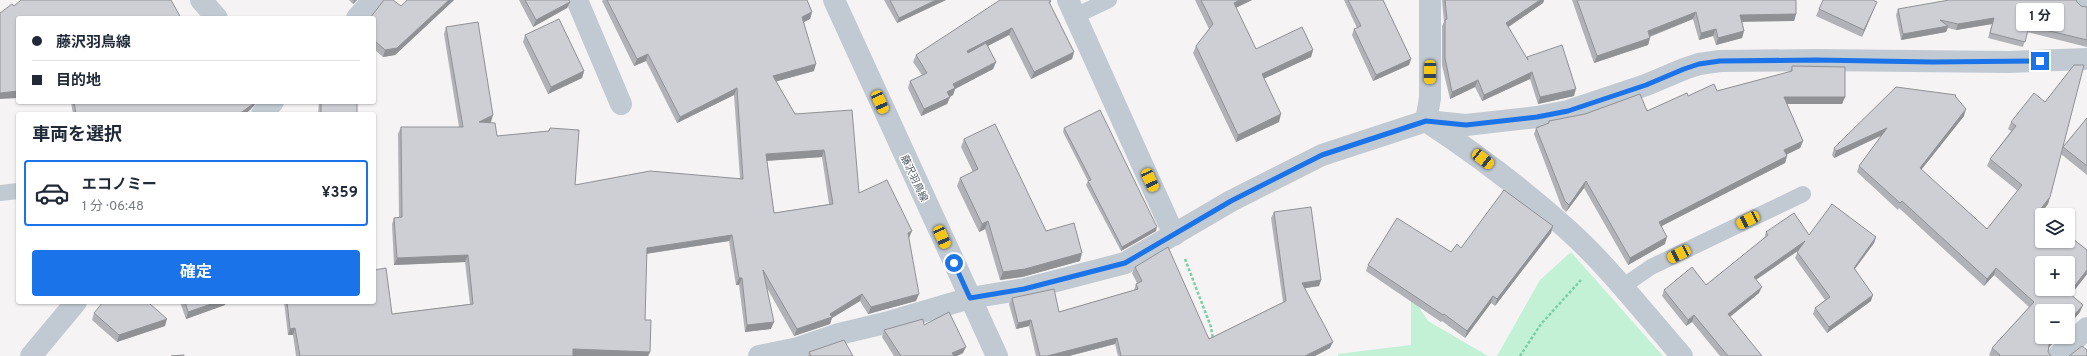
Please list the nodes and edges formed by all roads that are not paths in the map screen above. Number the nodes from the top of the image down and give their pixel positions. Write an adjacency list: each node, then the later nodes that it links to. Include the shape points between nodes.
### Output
1 (201, 0): 8 (street)
2 (373, 0): 9 (street)
3 (577, 0): 12 (street)
4 (834, 0): 20 (street, 藤沢羽鳥線)
5 (1109, 0): 7 (lane)
6 (1430, 0): 14 (street, via 1430,98)
7 (1071, 8): 18 (street)
8 (215, 16)
9 (359, 16)
10 (2087, 59): 14 (street, via 2009,62 1720,61 1692,66 1646,85 1568,111 1466,125)
11 (271, 104): 13 (street)
12 (621, 104)
13 (264, 112)
14 (1426, 121): 18 (street, via 1322,155 1231,201); 19 (street, via 1473,152 1569,230)
15 (16, 191): 16 (lane)
16 (0, 193)
17 (1803, 194): 19 (lane, via 1651,267)
18 (1174, 235): 20 (street, via 1125,263 1024,289)
19 (1622, 287): 26 (street)
20 (970, 298): 24 (street, via 798,348); 25 (street, 藤沢羽鳥線)
21 (74, 304): 23 (street)
22 (2087, 328): 27 (street)
23 (31, 356)
24 (759, 356)
25 (997, 356)
26 (1682, 356)
27 (2058, 356)

